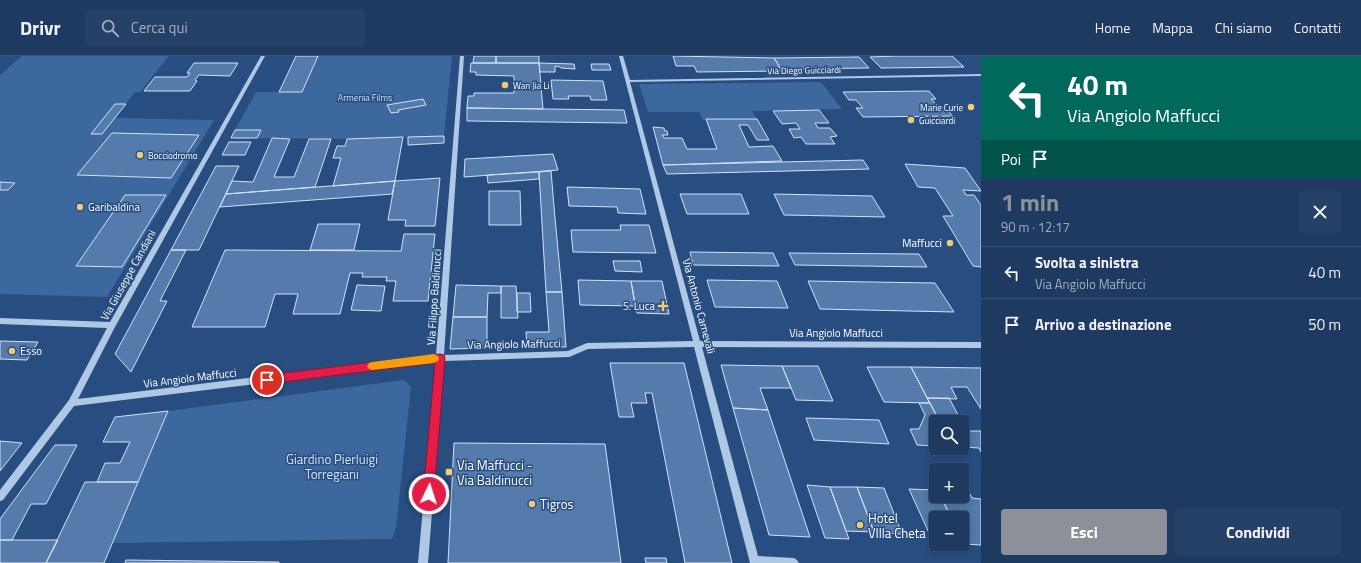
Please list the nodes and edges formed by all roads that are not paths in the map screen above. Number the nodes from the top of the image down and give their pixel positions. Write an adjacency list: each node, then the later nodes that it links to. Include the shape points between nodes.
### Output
1 (263, 56): 7 (street, Via Giuseppe Candiani)
2 (462, 56): 10 (street, Via Filippo Baldinucci)
3 (621, 56): 5 (street, Via Antonio Carnevali)
4 (981, 75): 5 (street, Via Diego Guicciardi)
5 (628, 81): 8 (street, Via Antonio Carnevali)
6 (0, 321): 7 (street)
7 (112, 325): 11 (street, Via Giuseppe Candiani)
8 (697, 344): 9 (street, Via Angiolo Maffucci); 10 (street, Via Angiolo Maffucci, via 587,346 569,354); 13 (street, Via Antonio Carnevali)
9 (981, 345)
10 (440, 358): 11 (street, Via Angiolo Maffucci); 14 (street, Via Filippo Baldinucci)
11 (72, 403): 12 (street, Via Giuseppe Candiani)
12 (0, 497)
13 (755, 562): 15 (street)
14 (423, 563)
15 (794, 563)

